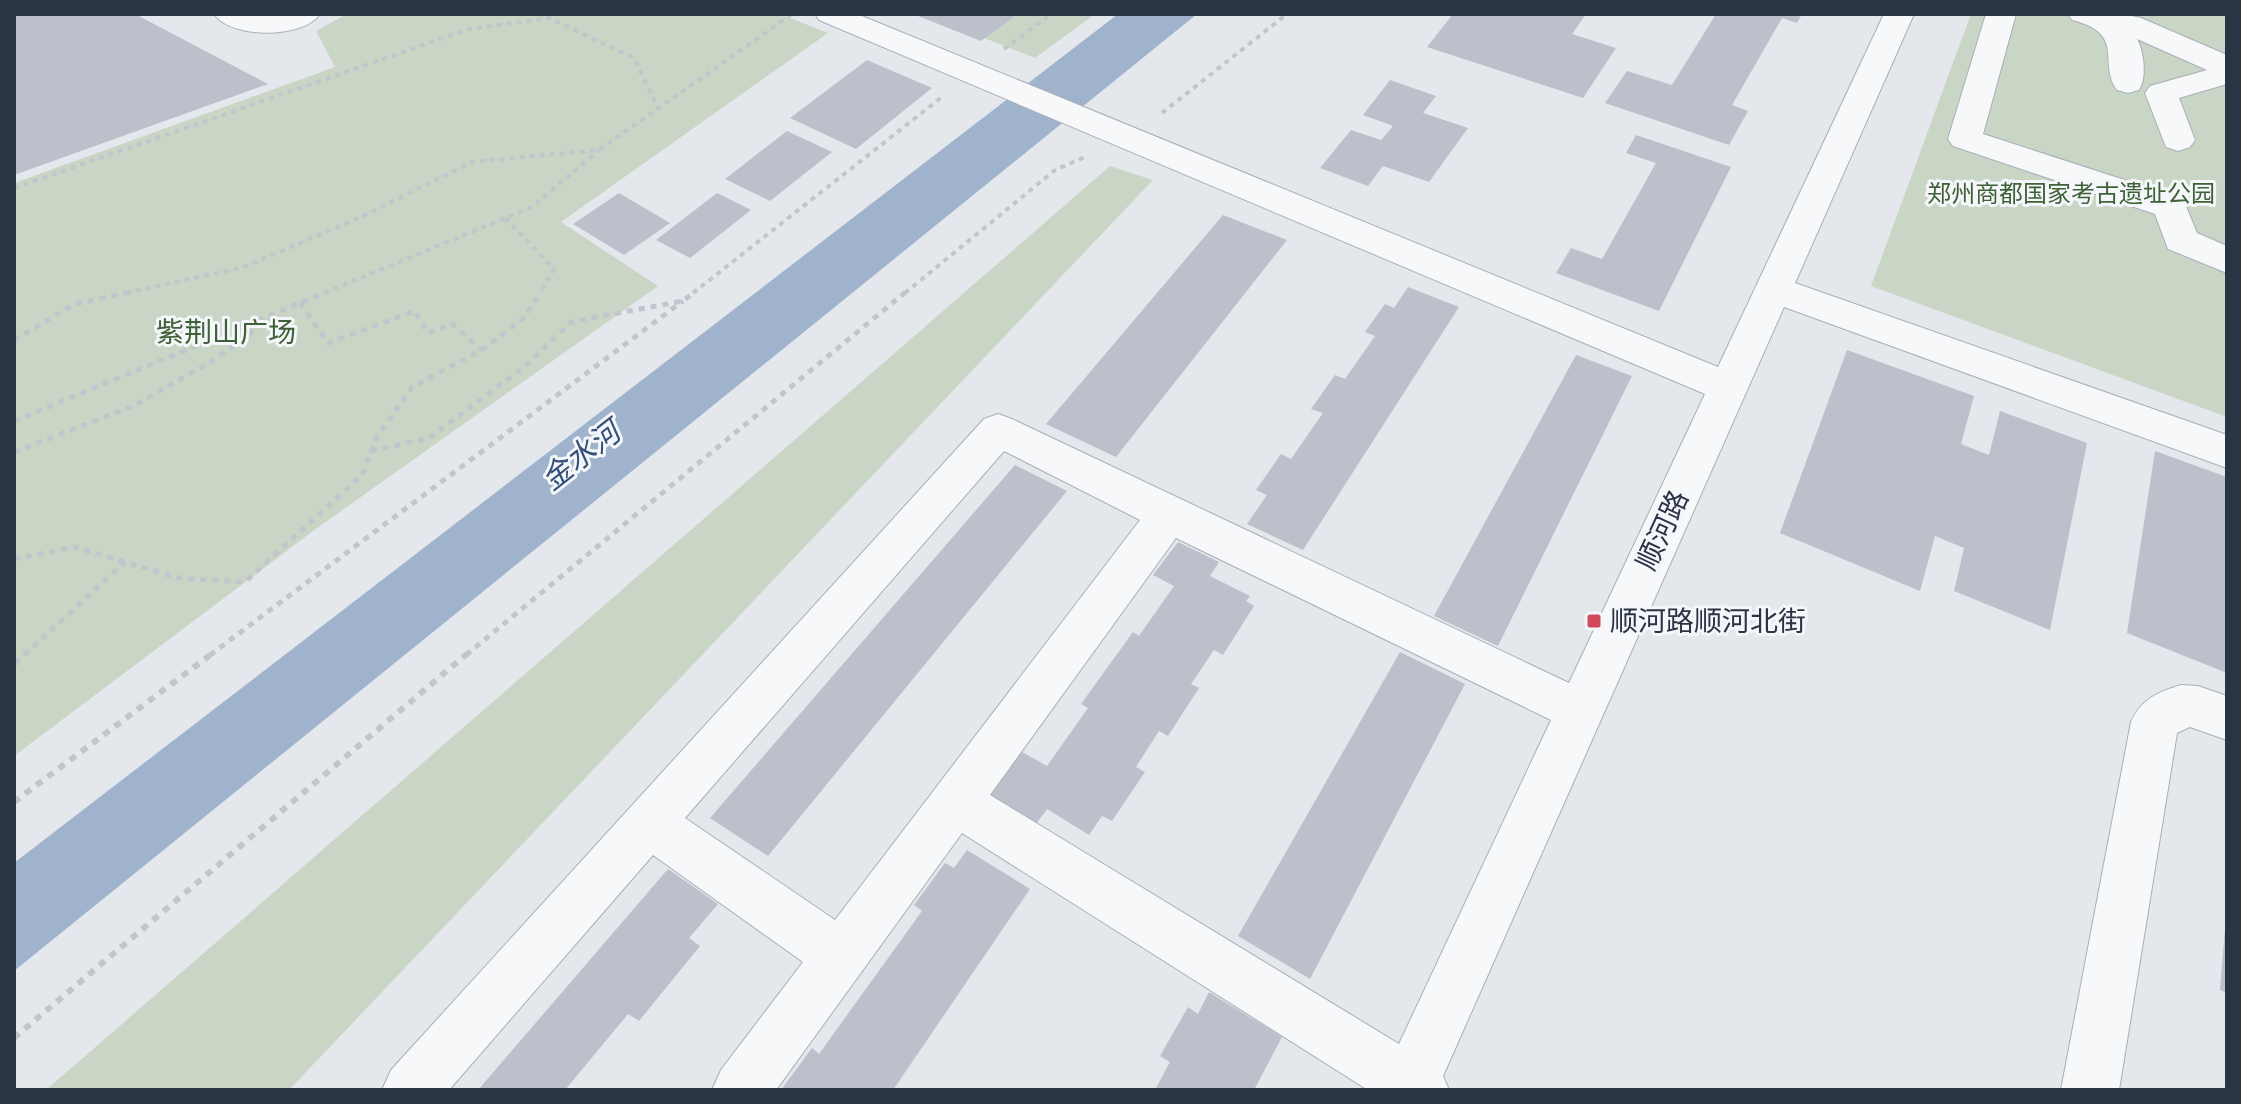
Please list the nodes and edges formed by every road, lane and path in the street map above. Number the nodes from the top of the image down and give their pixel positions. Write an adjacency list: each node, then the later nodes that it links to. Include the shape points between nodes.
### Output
1 (229, 14): 2 (street, via 265,25)
2 (305, 14)
3 (792, 14): 14 (path)
4 (830, 14): 12 (street)
5 (1051, 14): 12 (path)
6 (1287, 14): 15 (path)
7 (1899, 14): 21 (street, 顺河路)
8 (2001, 14): 20 (street, via 1965,139 2170,207 2181,240)
9 (2092, 16): 10 (street, via 2130,25); 13 (street, via 2125,45 2116,79)
10 (2227, 67)
11 (2227, 74): 13 (street)
12 (980, 76): 15 (street); 22 (path)
13 (2161, 93): 16 (street)
14 (658, 108): 17 (path); 18 (path, via 634,58 549,18 469,29)
15 (1130, 139): 27 (street); 42 (path, via 1055,170 566,570)
16 (2178, 140)
17 (599, 150): 19 (path, via 532,207); 25 (path, via 472,162 244,267 75,304)
18 (14, 188)
19 (505, 218): 23 (path); 26 (path, via 554,269 525,317)
20 (2227, 260)
21 (1772, 289): 27 (street, 顺河路); 31 (street)
22 (683, 301): 29 (path, via 571,322 525,366 429,438); 39 (path)
23 (300, 303): 24 (path); 26 (path, via 328,343 415,311 428,333 452,324)
24 (283, 310): 28 (path); 30 (path, via 211,362 131,407)
25 (14, 340)
26 (482, 350): 29 (path, via 412,387)
27 (1728, 387): 36 (street, 顺河路)
28 (14, 421)
29 (371, 451): 34 (path, via 362,475 245,582 179,578)
30 (14, 452)
31 (2227, 452)
32 (1169, 515): 36 (street); 38 (street); 40 (street, via 998,430)
33 (14, 559): 34 (path, via 75,547)
34 (125, 562): 35 (path)
35 (14, 664)
36 (1580, 711): 43 (street, 顺河路)
37 (2227, 718): 46 (street, via 2197,705 2168,708 2155,722)
38 (955, 801): 41 (street); 43 (street)
39 (14, 802)
40 (649, 823): 41 (street); 44 (street)
41 (841, 956): 45 (street)
42 (14, 1038)
43 (1412, 1088)
44 (411, 1090)
45 (741, 1090)
46 (2090, 1090)

